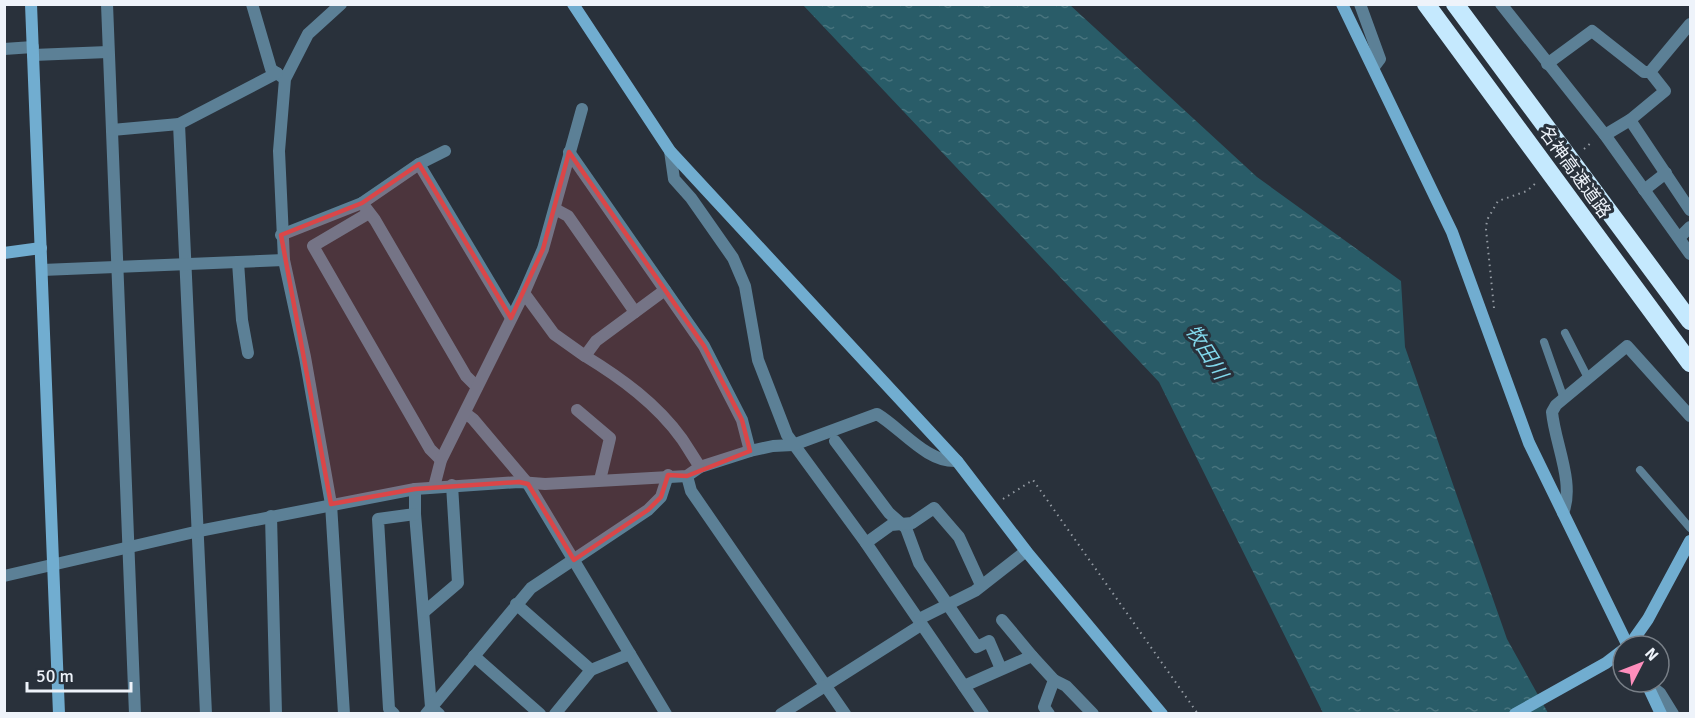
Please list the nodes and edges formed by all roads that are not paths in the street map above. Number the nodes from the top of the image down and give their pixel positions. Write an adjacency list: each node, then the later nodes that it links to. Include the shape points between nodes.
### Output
1 (31, 4): 13 (street)
2 (106, 4): 14 (street)
3 (252, 4): 18 (street, via 271,69)
4 (341, 4): 18 (street, via 308,34)
5 (1342, 4): 16 (street)
6 (1360, 4): 16 (street, via 1380,58)
7 (1426, 4): 53 (highway, 名神高速道路)
8 (1455, 4): 48 (highway, 名神高速道路)
9 (1501, 4): 15 (street)
10 (573, 6): 25 (street)
11 (1690, 24): 17 (street)
12 (4, 49): 13 (street)
13 (33, 51): 14 (street); 36 (street)
14 (108, 52): 22 (street)
15 (1547, 64): 17 (street, via 1592,31 1644,72); 23 (street)
16 (1374, 67): 75 (street, via 1452,232 1529,443)
17 (1650, 72): 20 (street, via 1665,90)
18 (281, 76): 21 (street); 34 (street)
19 (582, 109): 26 (street)
20 (1630, 120): 23 (street); 28 (street)
21 (179, 124): 22 (street); 41 (street)
22 (112, 130): 42 (street)
23 (1605, 135): 29 (street)
24 (445, 151): 27 (street)
25 (670, 151): 61 (street, via 674,179 733,258 745,286 758,360); 64 (street)
26 (569, 152): 31 (street); 44 (street)
27 (419, 164): 30 (street); 47 (street)
28 (1666, 173): 29 (street); 32 (street)
29 (1644, 190): 35 (street)
30 (365, 208): 34 (street); 55 (street, via 466,376); 63 (street, via 313,246 430,449)
31 (555, 208): 45 (street); 46 (street, via 568,216)
32 (1690, 210)
33 (1690, 227): 35 (street)
34 (281, 235): 39 (street)
35 (1679, 238): 38 (street)
36 (41, 248): 37 (street); 43 (street)
37 (4, 252)
38 (1690, 254)
39 (284, 260): 40 (street); 74 (street)
40 (238, 261): 41 (street); 51 (street)
41 (187, 264): 42 (street); 80 (street)
42 (117, 266): 43 (street); 83 (street)
43 (42, 270): 86 (street)
44 (665, 290): 46 (street); 62 (street, via 704,346 742,420)
45 (524, 293): 47 (street); 52 (street, via 554,334)
46 (635, 312): 52 (street, via 596,341)
47 (511, 318): 55 (street)
48 (1690, 321)
49 (1565, 333): 54 (lane)
50 (1544, 342): 56 (lane)
51 (248, 353)
52 (585, 356): 65 (street, via 621,378 649,404 681,438)
53 (1690, 363)
54 (1588, 378): 56 (street); 59 (street, via 1628,346)
55 (477, 387): 58 (street)
56 (1563, 399): 75 (street, via 1552,412 1567,486)
57 (578, 410): 69 (street, via 610,438)
58 (465, 413): 63 (street); 70 (street)
59 (1690, 416)
60 (836, 441): 78 (street)
61 (793, 445): 62 (street); 64 (street, via 877,414 933,456 945,462); 82 (street)
62 (750, 451): 65 (street)
63 (441, 460): 72 (street)
64 (957, 461): 84 (street)
65 (700, 467): 68 (street)
66 (1641, 470): 79 (lane)
67 (668, 475): 68 (street); 69 (street); 85 (street, via 661,497 648,510)
68 (687, 476): 103 (street, via 691,491)
69 (600, 480): 70 (street)
70 (528, 484): 71 (street); 85 (street)
71 (452, 485): 72 (street); 91 (street, via 458,583)
72 (434, 487): 73 (street)
73 (416, 489): 74 (street); 76 (street)
74 (331, 504): 77 (street); 112 (street)
75 (1563, 513): 94 (street)
76 (415, 514): 91 (street); 113 (street, via 378,519 389,709)
77 (271, 516): 80 (street); 111 (street)
78 (901, 524): 82 (street, via 891,525); 88 (street, via 912,523 934,508 959,537); 90 (street, via 919,563)
79 (1690, 528)
80 (199, 531): 83 (street); 110 (street)
81 (1690, 542): 95 (street)
82 (866, 543): 93 (street)
83 (129, 546): 86 (street); 109 (street)
84 (1026, 551): 88 (street); 122 (street)
85 (574, 560): 89 (street, via 531,588); 96 (street)
86 (55, 562): 87 (street); 108 (street)
87 (4, 576)
88 (981, 585): 90 (street)
89 (516, 604): 97 (street); 101 (street)
90 (946, 604): 93 (street); 100 (street, via 977,647 989,641)
91 (423, 612): 107 (street)
92 (1002, 620): 98 (street)
93 (920, 622): 103 (street); 104 (street)
94 (1622, 634)
95 (1637, 634)
96 (630, 654): 101 (street); 116 (street)
97 (474, 656): 107 (street); 114 (street)
98 (1032, 656): 100 (street); 102 (street)
99 (1611, 659): 123 (street)
100 (1001, 669): 104 (street)
101 (591, 670): 115 (street)
102 (1054, 680): 120 (street, via 1044,707); 121 (street, via 1066,686)
103 (826, 685): 117 (street); 118 (street)
104 (964, 686): 119 (street)
105 (1651, 694): 124 (street)
106 (1661, 694): 125 (street)
107 (432, 711)
108 (60, 714)
109 (135, 714)
110 (206, 714)
111 (276, 714)
112 (344, 714)
113 (394, 714)
114 (540, 714)
115 (555, 714)
116 (666, 714)
117 (781, 714)
118 (845, 714)
119 (983, 714)
120 (1049, 714)
121 (1093, 714)
122 (1162, 714)
123 (1515, 714)
124 (1661, 714)
125 (1673, 714)

